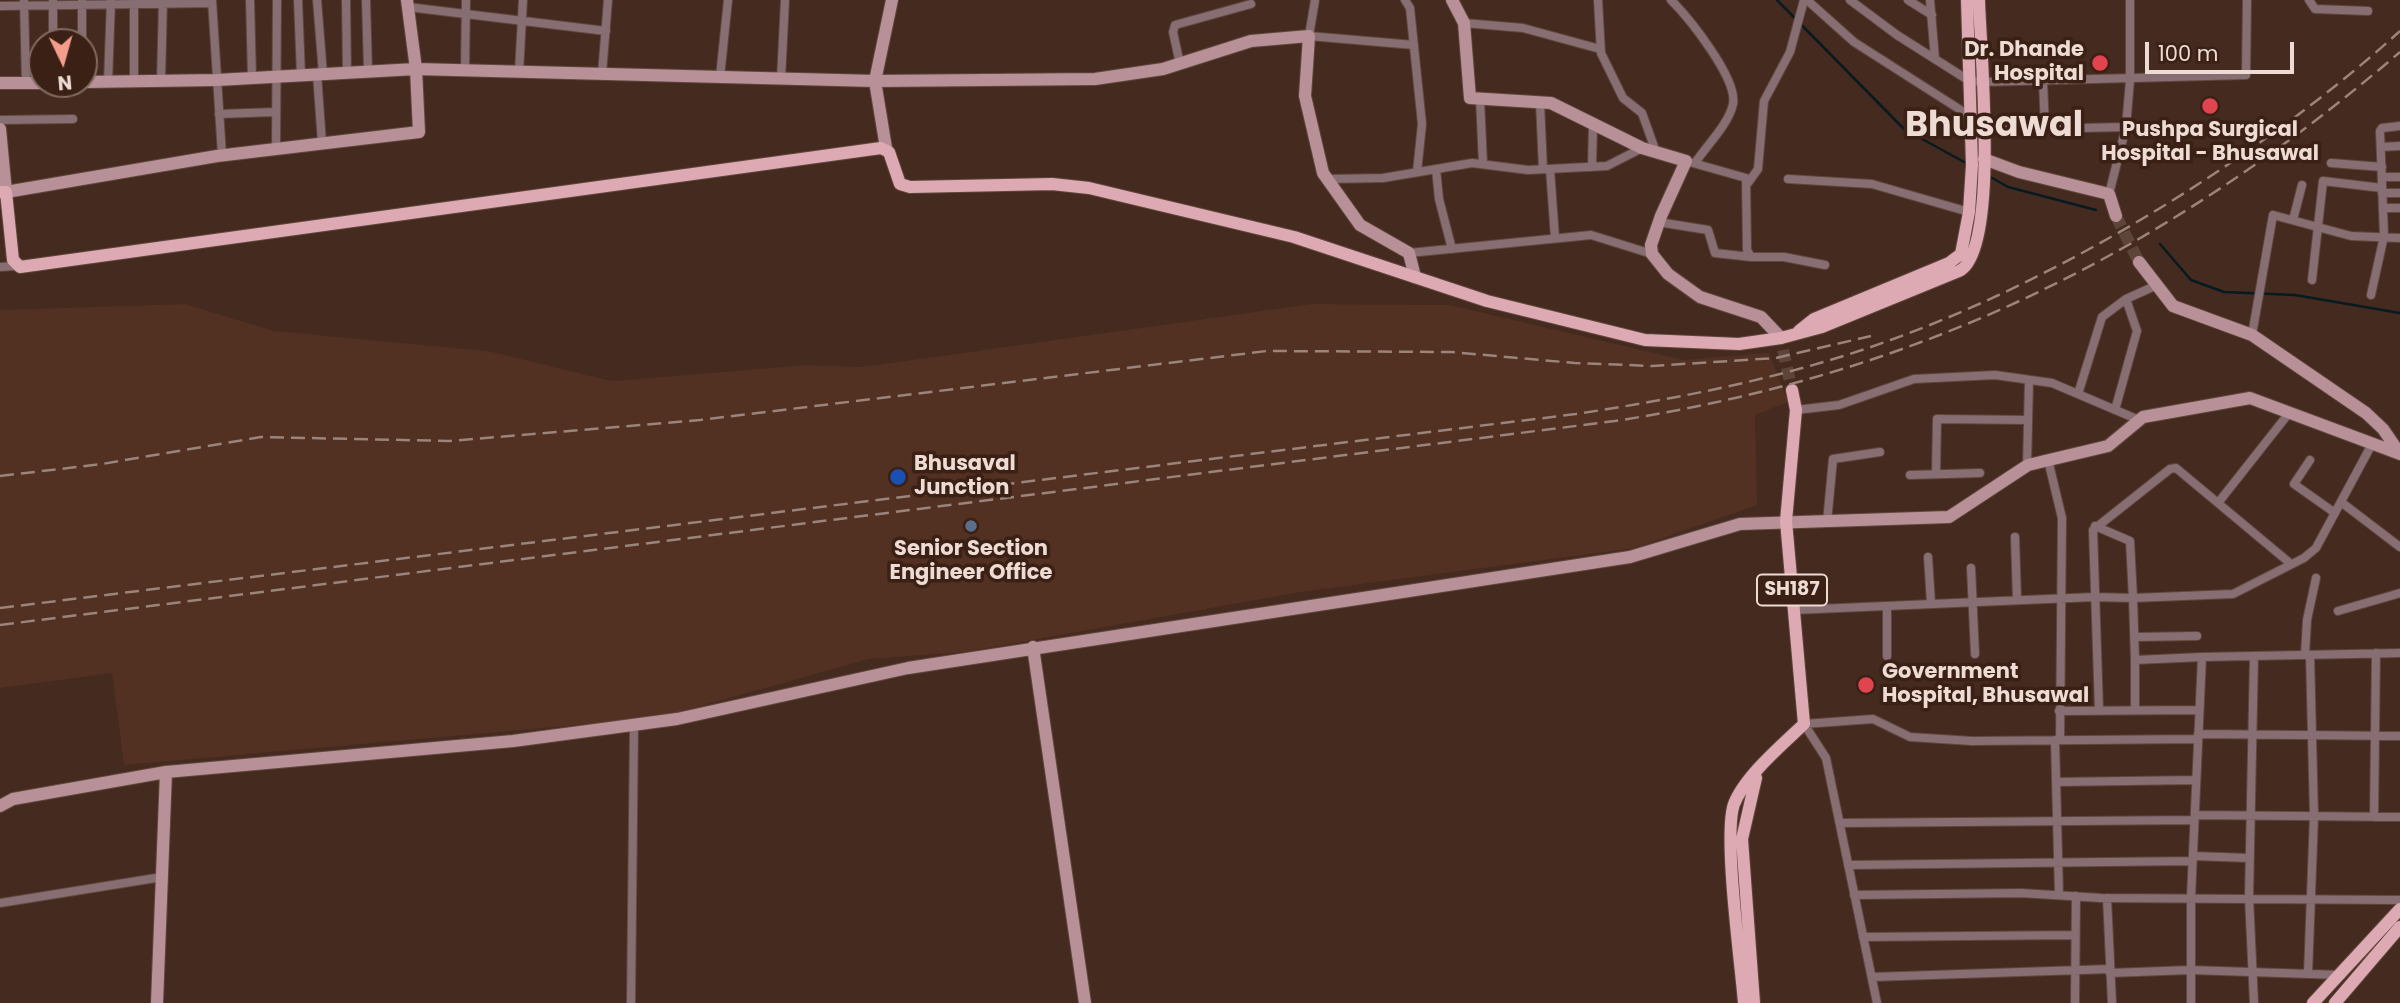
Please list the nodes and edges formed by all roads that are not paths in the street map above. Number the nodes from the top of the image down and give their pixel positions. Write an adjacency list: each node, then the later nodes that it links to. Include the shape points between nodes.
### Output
1 (250, 0): 60 (street)
2 (276, 0): 58 (street)
3 (298, 0): 57 (street)
4 (317, 0): 55 (street)
5 (345, 0): 54 (street)
6 (366, 0): 52 (street)
7 (466, 0): 38 (street)
8 (523, 0): 40 (street)
9 (608, 0): 44 (street)
10 (727, 0): 59 (street)
11 (785, 0): 61 (street)
12 (892, 0): 67 (main road)
13 (1315, 0): 45 (street)
14 (1405, 0): 46 (street)
15 (1452, 0): 41 (main road)
16 (1598, 0): 47 (street)
17 (1671, 0): 95 (street, via 1692,21 1733,95 1731,111)
18 (1850, 0): 48 (street)
19 (1908, 0): 39 (street)
20 (1930, 0): 39 (street)
21 (1967, 0): 63 (main road)
22 (1979, 0): 71 (main road)
23 (2130, 0): 64 (street)
24 (2247, 0): 64 (street, via 2246,75)
25 (2309, 0): 37 (street, via 2315,9)
26 (212, 1): 28 (street); 62 (street)
27 (1805, 1): 78 (street, via 1854,42); 108 (street, via 1791,49 1764,101 1758,169)
28 (162, 2): 35 (street); 66 (street)
29 (24, 3): 30 (street); 36 (street); 73 (street)
30 (53, 3): 31 (street); 42 (street)
31 (82, 3): 32 (street); 43 (street)
32 (111, 3): 35 (street); 70 (street)
33 (407, 3): 38 (street); 50 (main road)
34 (1251, 4): 49 (street, via 1175,24 1172,29)
35 (134, 5): 65 (street)
36 (0, 6)
37 (2368, 11)
38 (466, 12): 40 (street); 51 (street)
39 (1932, 15): 48 (street)
40 (521, 19): 44 (street); 53 (street)
41 (1464, 23): 47 (street, via 1523,28); 74 (main road, via 1470,98)
42 (53, 28)
43 (82, 28)
44 (606, 31): 56 (street)
45 (1309, 36): 46 (street); 49 (main road, via 1251,41); 106 (main road, via 1305,96)
46 (1414, 46): 103 (street, via 1422,124)
47 (1600, 49): 93 (street, via 1623,98 1642,113)
48 (1935, 59): 63 (street)
49 (1180, 64): 67 (main road, via 1095,79)
50 (416, 69): 51 (main road); 52 (main road); 87 (main road, via 419,132)
51 (465, 70): 53 (main road)
52 (368, 72): 54 (main road)
53 (519, 72): 56 (main road)
54 (347, 73): 55 (main road)
55 (320, 74): 57 (main road); 87 (street)
56 (602, 74): 59 (main road)
57 (301, 75): 58 (main road)
58 (276, 76): 60 (main road); 76 (street)
59 (720, 77): 61 (main road)
60 (252, 78): 62 (main road)
61 (781, 79): 67 (main road)
62 (217, 80): 66 (main road); 77 (street)
63 (1968, 80): 71 (street); 78 (main road)
64 (2130, 80): 68 (street); 83 (street)
65 (134, 81): 66 (main road); 70 (main road)
66 (161, 81)
67 (875, 81): 90 (main road)
68 (2043, 81): 71 (street); 85 (street)
69 (98, 82): 70 (main road)
70 (108, 82)
71 (1982, 82): 86 (main road)
72 (0, 83): 73 (main road)
73 (26, 83)
74 (1480, 99): 75 (main road); 97 (street)
75 (1540, 103): 81 (main road, via 1551,103); 102 (street)
76 (276, 112): 77 (street); 92 (street)
77 (219, 114): 94 (street)
78 (1970, 116): 114 (main road)
79 (73, 119): 80 (street)
80 (0, 120)
81 (1593, 124): 91 (main road); 99 (street)
82 (2400, 126): 89 (street, via 2381,129)
83 (2126, 127): 85 (street); 112 (street)
84 (0, 129): 111 (main road)
85 (2045, 129): 86 (street)
86 (1984, 130): 98 (main road)
87 (322, 143): 92 (main road)
88 (2400, 146): 89 (street)
89 (2381, 147): 100 (street)
90 (886, 148): 130 (main road); 133 (main road, via 900,184 910,187 1052,184 1089,188 1294,237)
91 (1642, 148): 93 (main road); 99 (street, via 1616,164)
92 (276, 149): 94 (main road)
93 (1656, 152): 95 (main road)
94 (222, 155): 111 (main road)
95 (1690, 162): 108 (street, via 1742,176); 120 (main road)
96 (2331, 163): 100 (street)
97 (1483, 164): 101 (street); 102 (street)
98 (1985, 164): 112 (main road); 114 (main road)
99 (1592, 167): 102 (street)
100 (2382, 167): 104 (street)
101 (1436, 169): 103 (street); 125 (street)
102 (1546, 169): 123 (street)
103 (1417, 172): 106 (street)
104 (2383, 177): 105 (street); 110 (street)
105 (2400, 177)
106 (1328, 179): 126 (main road, via 1360,225)
107 (1788, 179): 117 (street, via 1872,184)
108 (1748, 183): 128 (street, via 1747,250)
109 (2302, 185): 119 (street)
110 (2382, 191): 113 (street); 115 (street); 121 (street, via 2325,179)
111 (3, 192): 130 (main road)
112 (2109, 194): 118 (main road)
113 (2400, 194)
114 (1977, 199): 117 (main road); 139 (main road, via 1975,253 1965,269)
115 (2383, 208): 116 (street); 122 (street)
116 (2400, 208)
117 (1969, 212): 139 (main road, via 1963,248 1956,259 1814,319)
118 (2116, 216)
119 (2293, 220): 121 (street); 138 (street, via 2272,216)
120 (1658, 222): 127 (main road); 128 (street, via 1708,230 1715,253)
121 (2318, 227): 122 (street, via 2351,236); 134 (street)
122 (2384, 236): 124 (street); 136 (street)
123 (1555, 238): 125 (street); 127 (street, via 1595,235)
124 (2400, 238)
125 (1452, 249): 126 (street)
126 (1409, 253): 133 (main road)
127 (1652, 254): 139 (main road, via 1668,274 1700,297 1761,317)
128 (1751, 257): 131 (street, via 1784,257)
129 (2139, 262): 135 (main road)
130 (15, 265): 132 (street)
131 (1825, 265)
132 (0, 267)
133 (1415, 277): 139 (main road, via 1487,301 1645,340)
134 (2312, 279)
135 (2155, 286): 137 (street); 138 (main road, via 2183,312)
136 (2371, 295)
137 (2126, 299): 142 (street, via 2101,318); 144 (street, via 2137,331)
138 (2252, 335): 150 (main road, via 2365,413)
139 (1786, 341)
140 (2029, 380): 142 (street); 143 (street, via 1995,375 1921,378 1839,405); 146 (street)
141 (1792, 390): 143 (main road, SH187)
142 (2078, 394): 144 (street)
143 (1796, 410): 160 (main road, SH187)
144 (2115, 410): 147 (street)
145 (2289, 413): 147 (main road, via 2250,398); 148 (main road); 158 (street)
146 (2027, 420): 153 (street); 155 (street, via 1937,419)
147 (2139, 420): 151 (main road, via 2108,446)
148 (2372, 444): 150 (main road); 157 (street)
149 (1880, 452): 161 (street, via 1833,459)
150 (2400, 454)
151 (2048, 460): 153 (main road); 171 (street, via 2062,518)
152 (2311, 460): 159 (street, via 2294,484)
153 (2026, 466): 161 (main road, via 1949,517)
154 (1980, 472): 155 (street)
155 (1936, 473): 156 (street)
156 (1910, 475)
157 (2341, 502): 159 (street); 164 (street)
158 (2218, 503): 162 (street, via 2172,468); 166 (street)
159 (2335, 513): 166 (street, via 2316,548)
160 (1786, 522): 161 (main road); 177 (main road, SH187); 181 (main road, via 1740,524 1630,557)
161 (1827, 522)
162 (2095, 526): 170 (street); 172 (street, via 2130,541)
163 (2015, 537): 173 (street)
164 (2400, 547)
165 (1928, 557): 175 (street)
166 (2291, 564): 172 (street, via 2233,594)
167 (1971, 568): 174 (street)
168 (2316, 578): 185 (street, via 2307,620)
169 (2400, 593): 178 (street)
170 (2094, 597): 171 (street); 172 (street); 192 (street)
171 (2059, 598): 173 (street); 191 (street)
172 (2133, 598): 180 (street)
173 (2017, 600): 174 (street)
174 (1972, 602): 175 (street); 184 (street)
175 (1931, 603): 176 (street)
176 (1887, 606): 177 (street); 186 (street)
177 (1794, 610): 194 (main road, SH187)
178 (2339, 611)
179 (2197, 636): 180 (street)
180 (2136, 637): 189 (street)
181 (1034, 647): 195 (main road, via 908,668); 241 (main road)
182 (2376, 653): 183 (street); 185 (street); 198 (street)
183 (2400, 653)
184 (1975, 654)
185 (2308, 655): 187 (street); 197 (street)
186 (1887, 656)
187 (2254, 656): 188 (street); 196 (street)
188 (2202, 657): 189 (street); 193 (street)
189 (2135, 660): 190 (street)
190 (2135, 709): 192 (street); 193 (street)
191 (2059, 710): 192 (street); 201 (street)
192 (2099, 710)
193 (2199, 710): 200 (street)
194 (1804, 724): 201 (street, via 1868,719 1910,737); 212 (street, via 1826,758); 231 (main road, via 1758,771 1742,829 1738,856)
195 (634, 725): 202 (main road, via 513,741); 240 (street)
196 (2251, 735): 197 (street); 200 (street); 206 (street)
197 (2314, 735): 198 (street); 207 (street)
198 (2376, 736): 199 (street); 209 (street)
199 (2400, 736)
200 (2198, 737): 201 (street); 203 (street)
201 (2057, 740): 204 (street)
202 (166, 772): 205 (main road, via 13,799); 217 (main road)
203 (2196, 780): 204 (street); 208 (street)
204 (2056, 782): 211 (street)
205 (0, 806)
206 (2249, 815): 207 (street); 208 (street); 213 (street)
207 (2314, 816): 209 (street); 224 (street)
208 (2194, 817): 211 (street); 214 (street)
209 (2374, 817): 210 (street)
210 (2400, 817)
211 (2057, 822): 212 (street); 215 (street)
212 (1840, 823): 216 (street)
213 (2249, 858): 214 (street); 222 (street)
214 (2193, 859): 215 (street); 221 (street)
215 (2058, 864): 216 (street); 219 (street)
216 (1848, 866): 218 (street)
217 (162, 877): 226 (street); 239 (main road)
218 (1854, 895): 219 (street); 230 (street)
219 (2059, 895): 220 (street)
220 (2076, 896): 223 (street); 229 (street)
221 (2191, 897): 222 (street); 223 (street); 233 (street)
222 (2249, 897): 224 (street); 235 (street)
223 (2107, 898): 234 (street)
224 (2313, 898): 225 (street); 236 (street)
225 (2400, 900)
226 (0, 903)
227 (2400, 909): 237 (main road)
228 (2400, 927): 250 (main road)
229 (2074, 935): 230 (street); 232 (street)
230 (1863, 937): 238 (street)
231 (1745, 952): 242 (main road); 243 (main road)
232 (2073, 970): 234 (street); 238 (street); 245 (street)
233 (2190, 970): 234 (street); 235 (street); 247 (street)
234 (2110, 971): 246 (street)
235 (2251, 972): 236 (street); 248 (street)
236 (2308, 974): 237 (street)
237 (2341, 975): 249 (main road)
238 (1872, 977): 244 (street)
239 (157, 1003)
240 (631, 1003)
241 (1085, 1003)
242 (1744, 1003)
243 (1754, 1003)
244 (1877, 1003)
245 (2075, 1003)
246 (2112, 1003)
247 (2191, 1003)
248 (2254, 1003)
249 (2313, 1003)
250 (2335, 1003)

